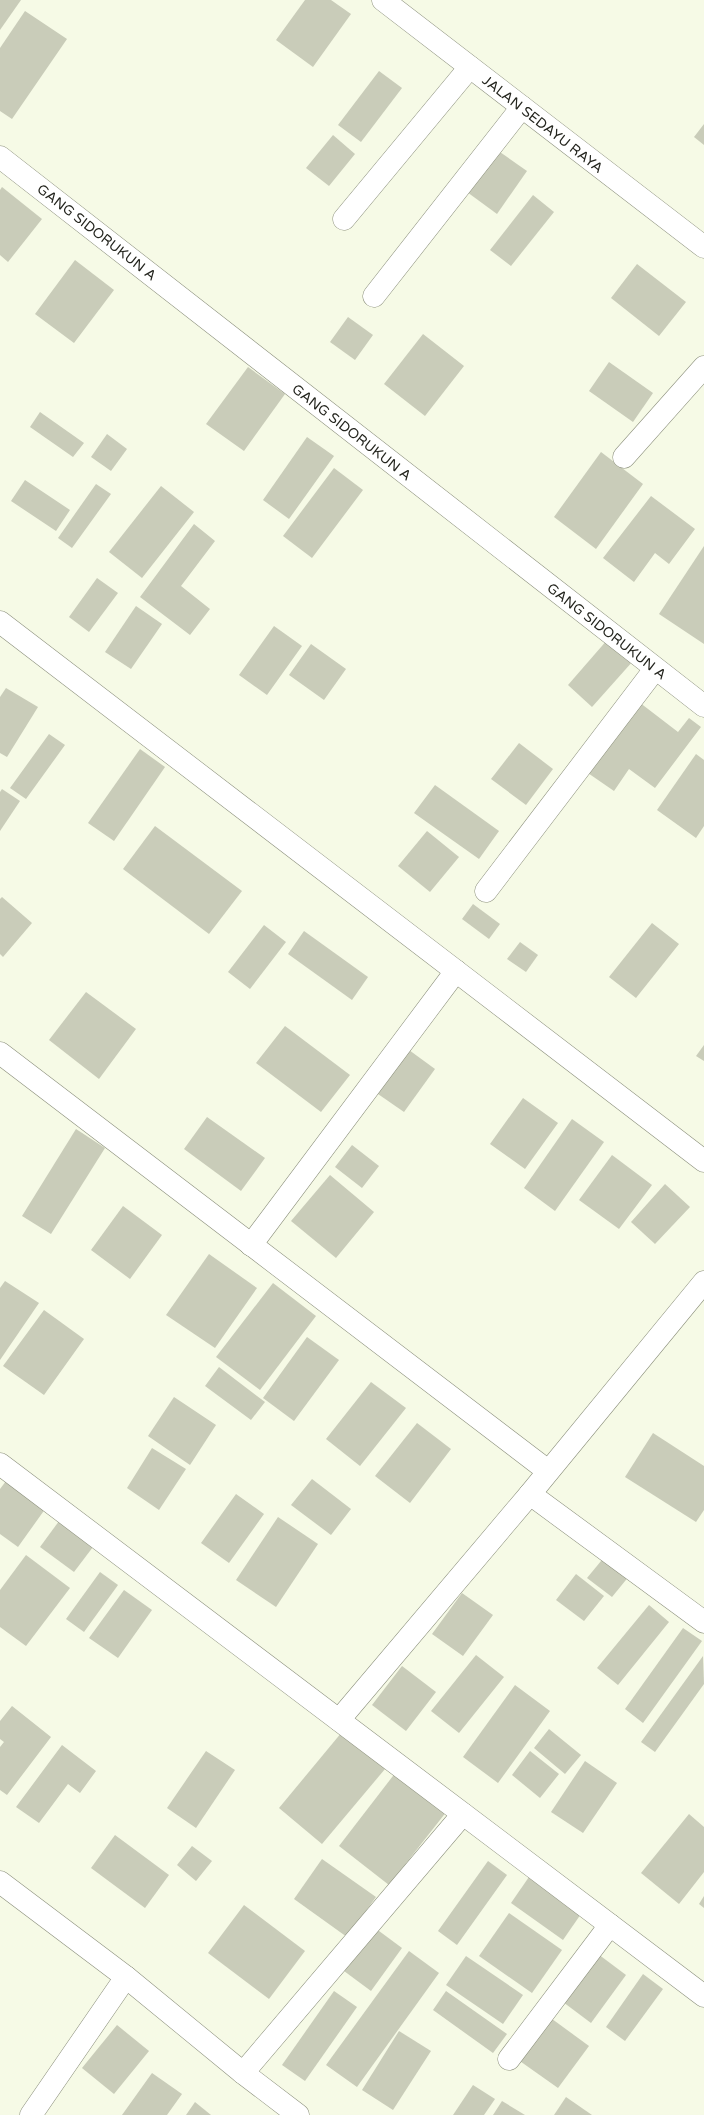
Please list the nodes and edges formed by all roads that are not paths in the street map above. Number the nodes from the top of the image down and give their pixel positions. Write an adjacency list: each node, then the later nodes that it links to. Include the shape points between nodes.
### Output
1 (383, 0): 2 (street, JALAN SEDAYU RAYA)
2 (470, 67): 3 (street, JALAN SEDAYU RAYA); 5 (street)
3 (522, 107): 6 (street, JALAN SEDAYU RAYA); 7 (street)
4 (0, 157): 11 (street, GANG SIDORUKUN A)
5 (344, 219)
6 (704, 247)
7 (374, 296)
8 (704, 367): 9 (street)
9 (624, 457)
10 (0, 622): 14 (street)
11 (655, 669): 12 (street, GANG SIDORUKUN A); 13 (street)
12 (704, 706)
13 (486, 891)
14 (456, 971): 16 (street); 17 (street)
15 (0, 1054): 17 (street)
16 (704, 1161)
17 (251, 1245): 20 (street)
18 (704, 1282): 20 (street)
19 (0, 1464): 23 (street)
20 (548, 1471): 21 (street)
21 (530, 1494): 22 (street); 23 (street)
22 (704, 1622)
23 (339, 1720): 24 (street)
24 (463, 1814): 26 (street); 30 (street)
25 (0, 1882): 27 (street)
26 (610, 1925): 28 (street); 29 (street)
27 (126, 1977): 30 (street); 31 (street)
28 (704, 1996)
29 (509, 2059)
30 (242, 2073): 32 (street)
31 (31, 2115)
32 (298, 2115)

